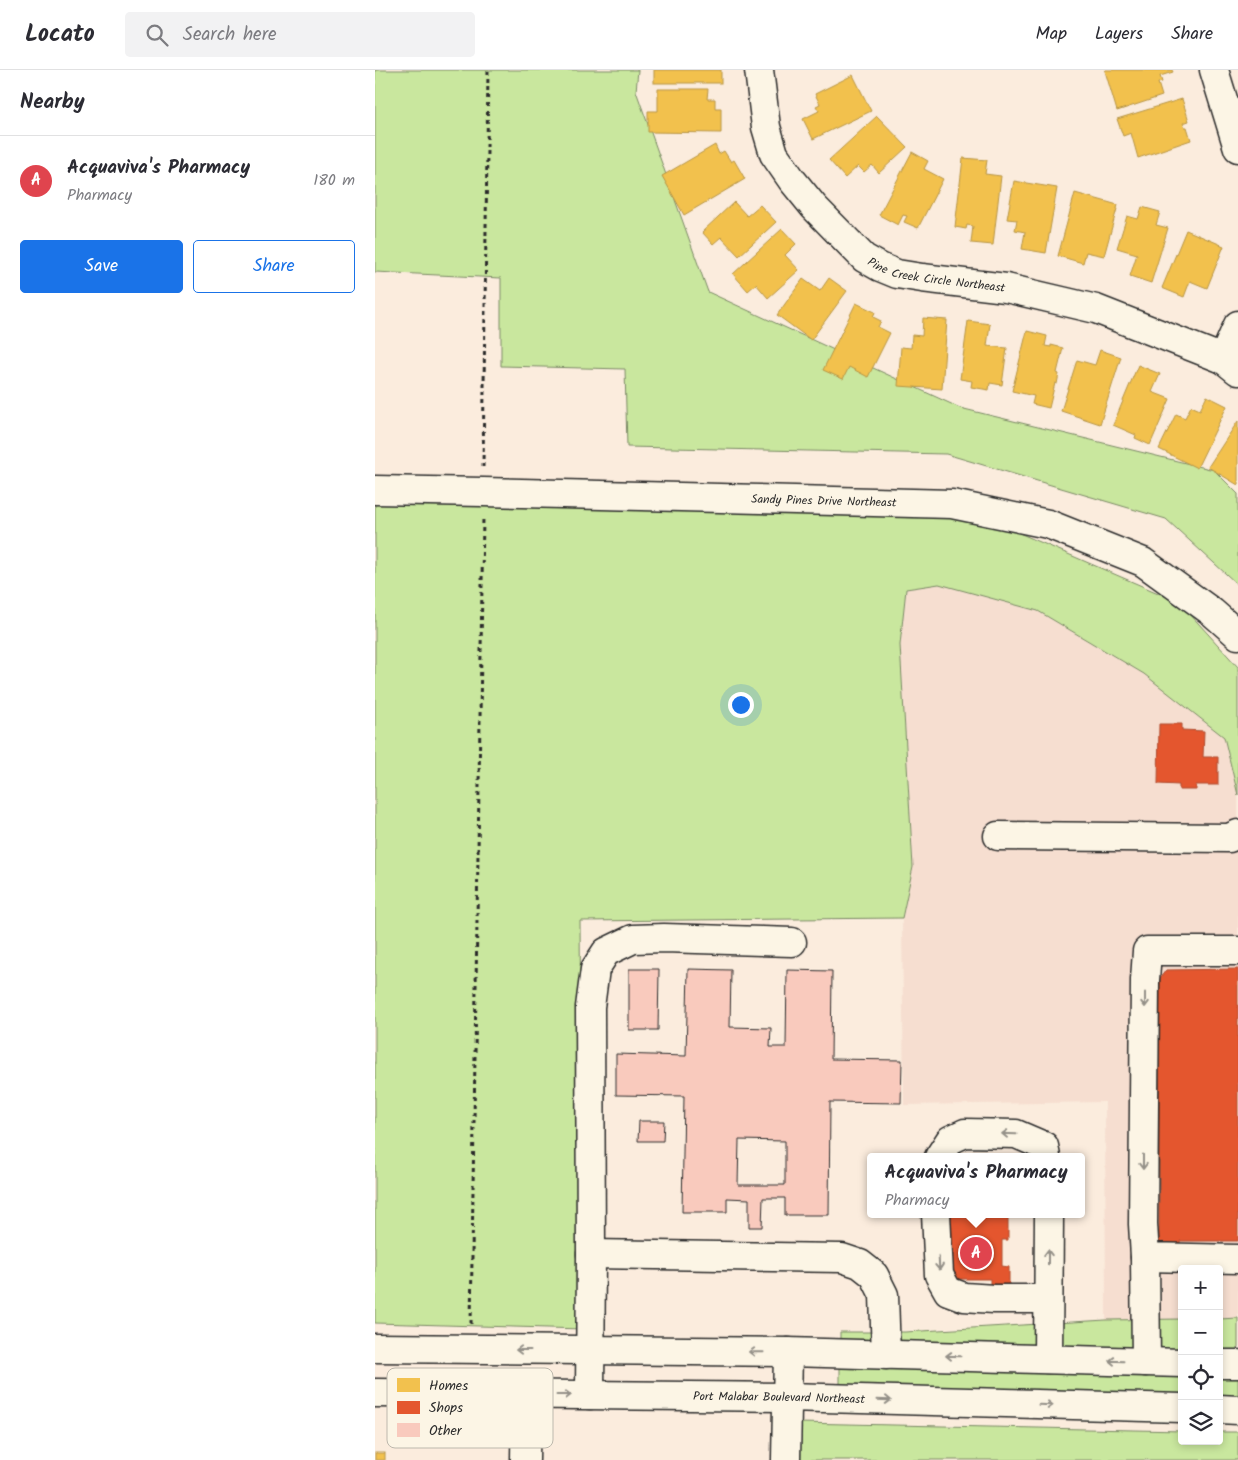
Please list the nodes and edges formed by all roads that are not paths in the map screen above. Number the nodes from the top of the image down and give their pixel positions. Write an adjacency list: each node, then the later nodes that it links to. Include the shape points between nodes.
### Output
1 (759, 70): 5 (street, Pine Creek Circle Northeast, via 766,127 774,154 814,208 864,258 897,274 1006,288 1096,309)
2 (1214, 70): 3 (street)
3 (1238, 148)
4 (1238, 325): 5 (street, Pine Creek Circle Northeast)
5 (1230, 365)
6 (375, 490): 7 (street, Sandy Pines Drive Northeast, via 952,504 1047,524 1143,562)
7 (1238, 634)
8 (1238, 834): 9 (street, via 1229,838)
9 (998, 836)
10 (792, 942): 16 (street, via 633,939 606,952 595,969 590,1007)
11 (1238, 951): 17 (street, one-way to 17, via 1147,951)
12 (942, 1153): 13 (street, one-way to 12, via 1044,1146 1016,1134 965,1133 950,1140)
13 (1045, 1153)
14 (936, 1218): 19 (street, one-way to 19, via 939,1275 948,1291 964,1297 994,1300)
15 (1049, 1218): 19 (street, one-way to 15)
16 (591, 1254): 21 (street); 23 (street, via 842,1258 860,1264 873,1275 884,1295)
17 (1145, 1257): 18 (street); 25 (street)
18 (1238, 1259)
19 (1048, 1299): 24 (street)
20 (375, 1348): 21 (street, one-way to 20)
21 (590, 1350): 22 (street, one-way to 21); 30 (street)
22 (788, 1352): 23 (street); 31 (street)
23 (886, 1355): 24 (street, one-way to 23)
24 (1047, 1359): 25 (street, one-way to 24)
25 (1146, 1362): 26 (street)
26 (1178, 1363)
27 (1223, 1364): 28 (street)
28 (1238, 1364)
29 (553, 1395): 30 (street, Port Malabar Boulevard Northeast, one-way to 30)
30 (591, 1395): 31 (street, Port Malabar Boulevard Northeast)
31 (787, 1398): 32 (street, Port Malabar Boulevard Northeast, one-way to 32); 35 (street)
32 (1178, 1408)
33 (1223, 1409): 34 (street)
34 (1238, 1410)
35 (786, 1460)

